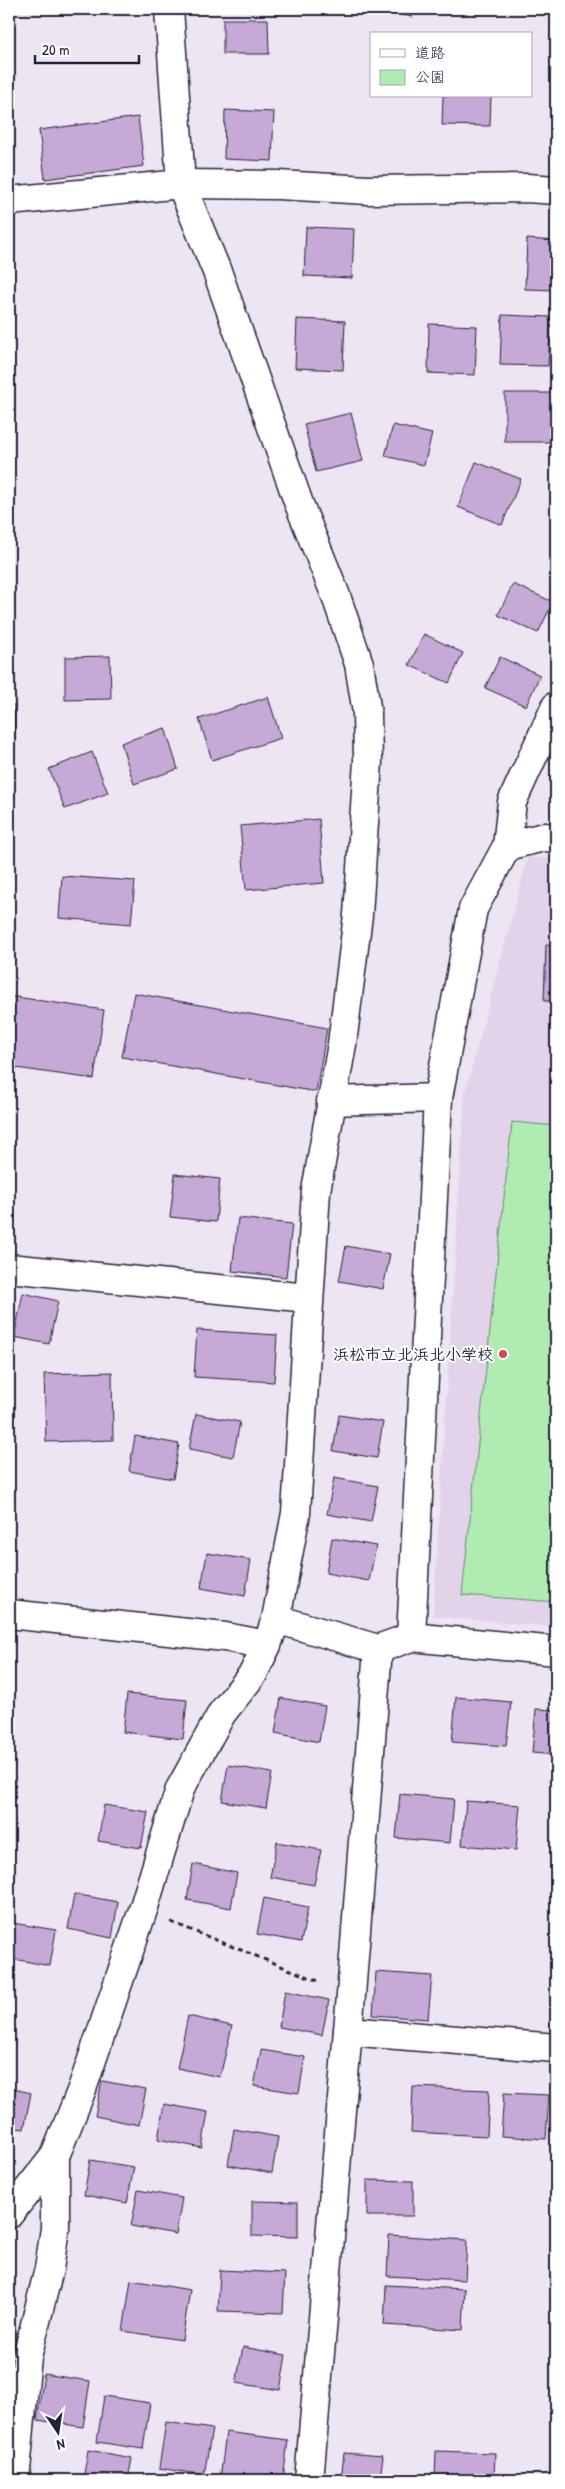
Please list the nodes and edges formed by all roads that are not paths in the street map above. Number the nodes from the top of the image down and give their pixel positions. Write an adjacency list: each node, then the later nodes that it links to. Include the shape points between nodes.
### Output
1 (169, 9): 2 (street)
2 (181, 184): 3 (street, via 368,190); 4 (street); 9 (street, via 218,274 359,664 368,761 358,915 342,1044)
3 (556, 190)
4 (9, 201)
5 (556, 706): 7 (street, via 512,802)
6 (556, 838): 7 (street, via 544,837)
7 (507, 846): 8 (street, via 473,910)
8 (438, 1098): 9 (street); 14 (street)
9 (331, 1101): 11 (street, via 316,1191)
10 (9, 1268): 11 (street)
11 (308, 1298): 13 (street, via 296,1513)
12 (9, 1614): 15 (street, via 225,1637)
13 (276, 1618): 15 (street); 16 (street)
14 (411, 1637): 16 (street); 17 (street)
15 (267, 1645): 20 (street, via 253,1674 222,1714 180,1789 143,1910 82,2089)
16 (378, 1648): 18 (street)
17 (556, 1651)
18 (348, 2032): 19 (street); 23 (street)
19 (556, 2048)
20 (55, 2156): 21 (street); 22 (street, via 56,2228 27,2358)
21 (9, 2214)
22 (15, 2480)
23 (309, 2480)

